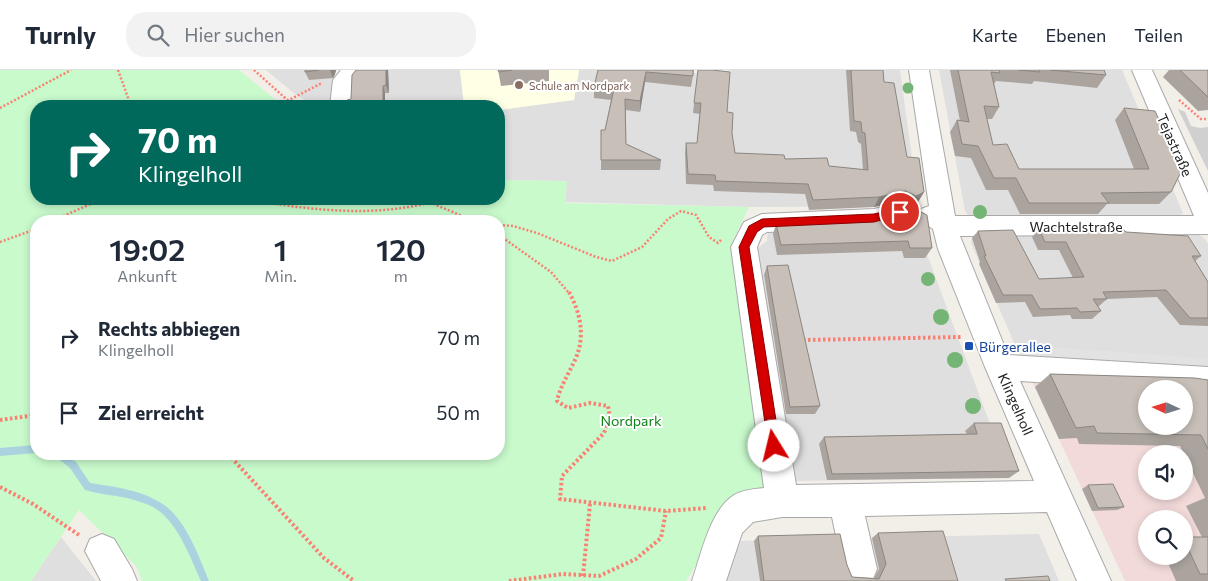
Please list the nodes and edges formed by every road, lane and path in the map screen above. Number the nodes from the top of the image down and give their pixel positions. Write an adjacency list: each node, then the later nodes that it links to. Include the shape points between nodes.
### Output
1 (71, 70): 13 (path)
2 (118, 70): 8 (path)
3 (254, 70): 9 (path)
4 (353, 70): 11 (street, via 342,80)
5 (919, 70): 21 (street, Klingelholl)
6 (1142, 70): 22 (street, Tejastraße)
7 (326, 82): 10 (path)
8 (129, 100)
9 (286, 100)
10 (289, 100)
11 (341, 100)
12 (1188, 106): 14 (path, via 1201,119)
13 (0, 108)
14 (1208, 119)
15 (88, 205): 19 (path)
16 (294, 205): 17 (path, via 369,211)
17 (422, 205)
18 (431, 205): 20 (path)
19 (65, 215)
20 (458, 215)
21 (921, 216): 24 (street, Wachtelstraße, via 963,227); 25 (street, via 762,223); 31 (street, Klingelholl, via 951,249)
22 (1208, 220)
23 (505, 225): 25 (path, via 537,233 612,261 642,247 668,219 681,211 696,215 709,237 718,243 737,221)
24 (1208, 225)
25 (753, 229): 38 (street, via 744,247)
26 (30, 231): 28 (path)
27 (505, 239): 40 (path, via 552,271 568,289 582,320 580,348 559,387 557,401 568,408 590,403 608,406 610,417 604,433 562,476 560,499)
28 (0, 242)
29 (958, 337): 30 (path)
30 (803, 340)
31 (999, 367): 32 (street); 37 (street, Klingelholl)
32 (1208, 380)
33 (30, 416): 34 (path)
34 (0, 420)
35 (234, 460): 47 (path, via 324,558)
36 (0, 488): 43 (path, via 33,504)
37 (1057, 496): 39 (street); 50 (street, Klingelholl)
38 (782, 501): 39 (street); 41 (street)
39 (845, 501): 44 (street)
40 (590, 504): 42 (path); 45 (path)
41 (745, 507): 42 (path); 49 (street, via 729,523)
42 (666, 510): 45 (path, via 661,538 636,559 599,576)
43 (102, 551): 46 (street)
44 (860, 568)
45 (583, 576): 48 (path, via 563,574)
46 (120, 581)
47 (354, 581)
48 (509, 581)
49 (710, 581)
50 (1094, 581)

